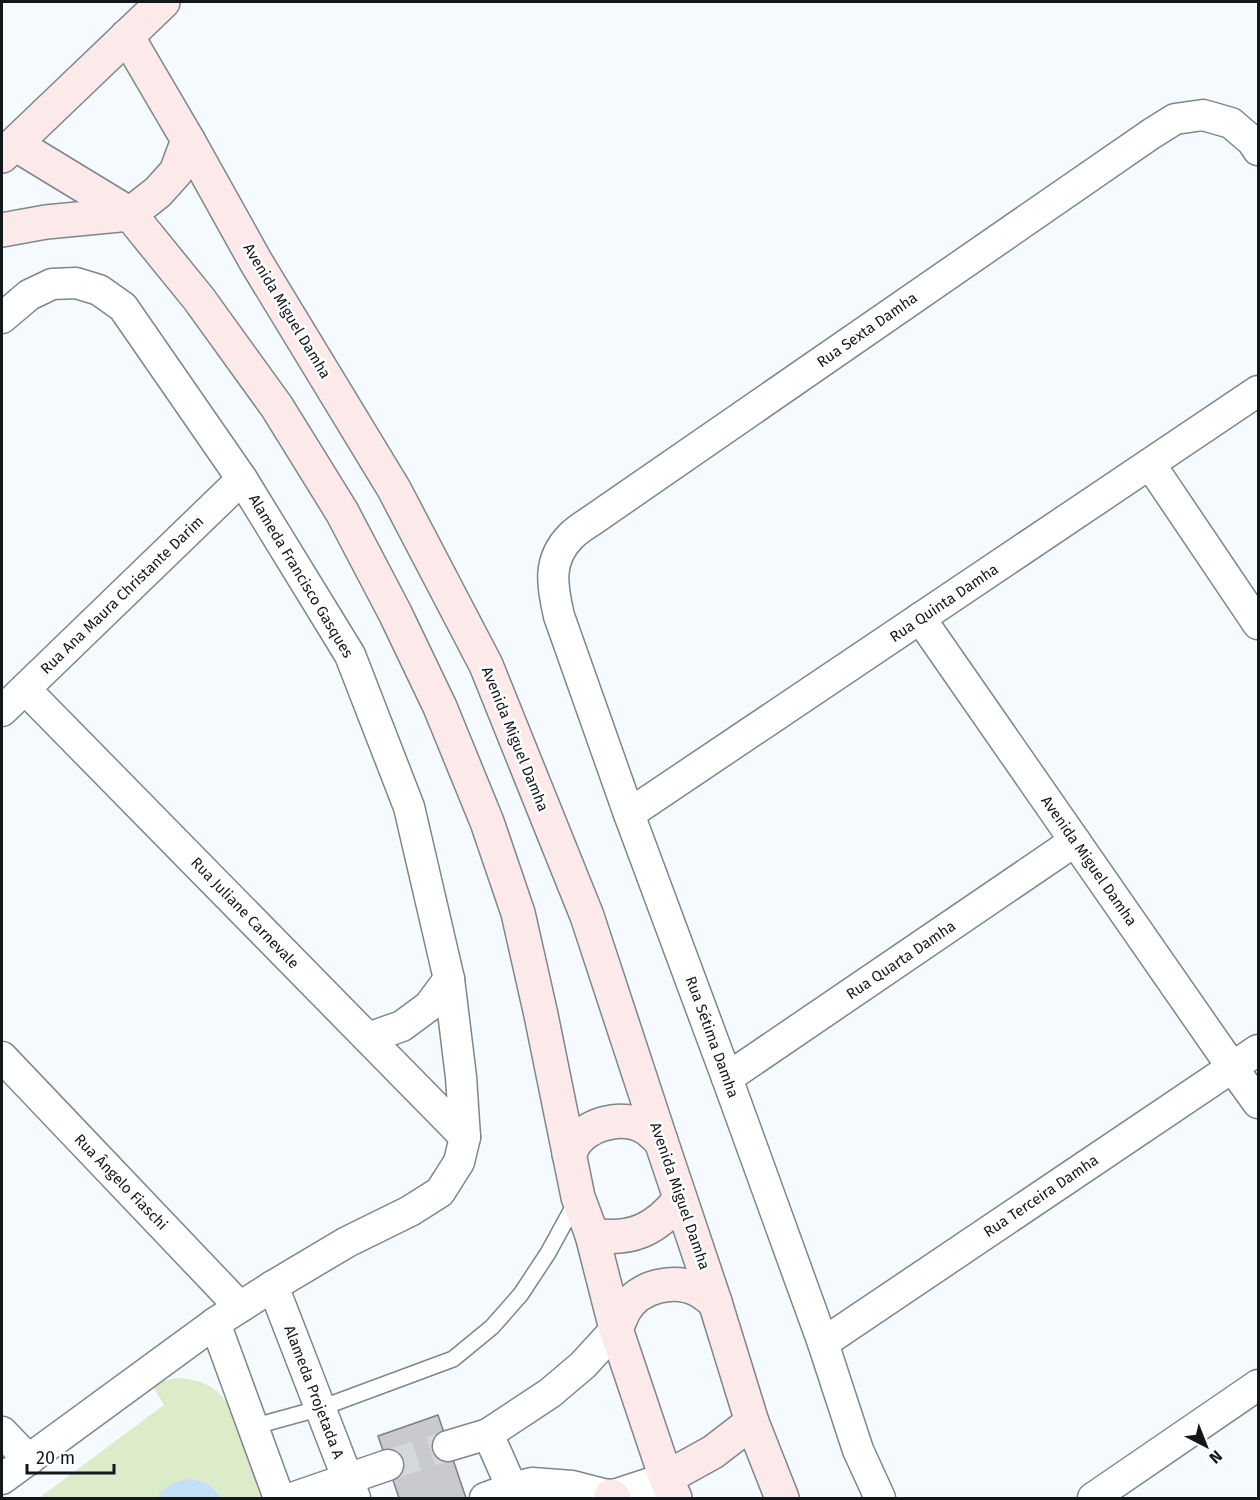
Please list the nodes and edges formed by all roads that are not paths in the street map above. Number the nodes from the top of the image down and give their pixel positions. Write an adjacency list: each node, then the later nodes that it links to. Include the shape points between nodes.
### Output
1 (163, 2): 2 (street)
2 (127, 36): 3 (street, Avenida Miguel Damha); 4 (street)
3 (188, 140): 6 (street, via 176,172); 27 (street, Avenida Miguel Damha, via 256,262 394,489 486,665 587,916)
4 (8, 150): 6 (street)
5 (1258, 150): 12 (street, Rua Sexta Damha, via 1231,123 1203,115 1175,119 594,519 571,536)
6 (130, 214): 7 (street); 28 (street, via 199,298 277,407 342,512 440,707 487,822 518,913)
7 (2, 230)
8 (2, 318): 11 (street, Alameda Francisco Gasques, via 29,295 52,284 76,283 99,290 123,307)
9 (1258, 391): 10 (street, Rua Quinta Damha)
10 (1150, 464): 13 (street, Rua Quinta Damha); 14 (street)
11 (242, 479): 15 (street, Rua Ana Maura Christante Darim); 19 (street, Alameda Francisco Gasques, via 350,655 409,807)
12 (552, 572): 17 (street, Rua Sétima Damha, via 559,616)
13 (920, 618): 17 (street, Rua Quinta Damha); 18 (street, Avenida Miguel Damha)
14 (1258, 624)
15 (25, 689): 16 (street, Rua Ana Maura Christante Darim); 20 (street, Rua Juliane Carnevale)
16 (2, 711)
17 (629, 814): 24 (street, Rua Sétima Damha)
18 (1075, 841): 23 (street, Avenida Miguel Damha); 24 (street, Rua Quarta Damha)
19 (449, 979): 20 (street, via 429,1006 402,1026); 26 (street, Alameda Francisco Gasques)
20 (368, 1038): 26 (street, Rua Juliane Carnevale)
21 (1258, 1050): 23 (street, Rua Terceira Damha)
22 (2, 1057): 34 (street, Rua Ângelo Fiaschi)
23 (1232, 1067): 25 (street, Avenida Miguel Damha); 37 (street, Rua Terceira Damha)
24 (727, 1078): 37 (street, Rua Sétima Damha)
25 (1258, 1103)
26 (465, 1137): 32 (street, Alameda Francisco Gasques, via 459,1162 440,1192)
27 (660, 1141): 28 (street, via 638,1125 611,1122 594,1127 579,1138); 30 (street, Avenida Miguel Damha)
28 (569, 1154): 29 (street)
29 (578, 1197): 31 (street); 39 (lane, via 521,1294 492,1327 453,1359)
30 (680, 1199): 31 (street, via 657,1224 642,1232 609,1238); 33 (street, Avenida Miguel Damha)
31 (592, 1235): 36 (street)
32 (273, 1286): 34 (street, Alameda Francisco Gasques); 39 (street, Alameda Projetada A)
33 (715, 1302): 36 (street, via 699,1290 678,1284 658,1286 639,1295 624,1310); 40 (street, Avenida Miguel Damha)
34 (240, 1307): 35 (street, Alameda Francisco Gasques)
35 (215, 1323): 41 (street); 45 (street, Alameda Francisco Gasques)
36 (616, 1329): 43 (street, via 550,1393); 49 (street)
37 (823, 1343): 55 (street, Rua Sétima Damha, via 858,1450)
38 (1258, 1385): 56 (street)
39 (321, 1408): 41 (lane); 48 (street, Alameda Projetada A)
40 (752, 1422): 49 (street); 54 (street, Avenida Miguel Damha)
41 (252, 1427): 52 (street)
42 (2, 1432): 45 (street)
43 (488, 1434): 44 (street); 50 (street)
44 (448, 1446)
45 (29, 1460): 47 (street, Alameda Francisco Gasques)
46 (388, 1465): 48 (street)
47 (2, 1479)
48 (351, 1488): 53 (street)
49 (671, 1488): 51 (street)
50 (498, 1493): 51 (street, via 532,1483 572,1486)
51 (612, 1497)
52 (279, 1498)
53 (292, 1498)
54 (782, 1498)
55 (880, 1498)
56 (1093, 1498)

